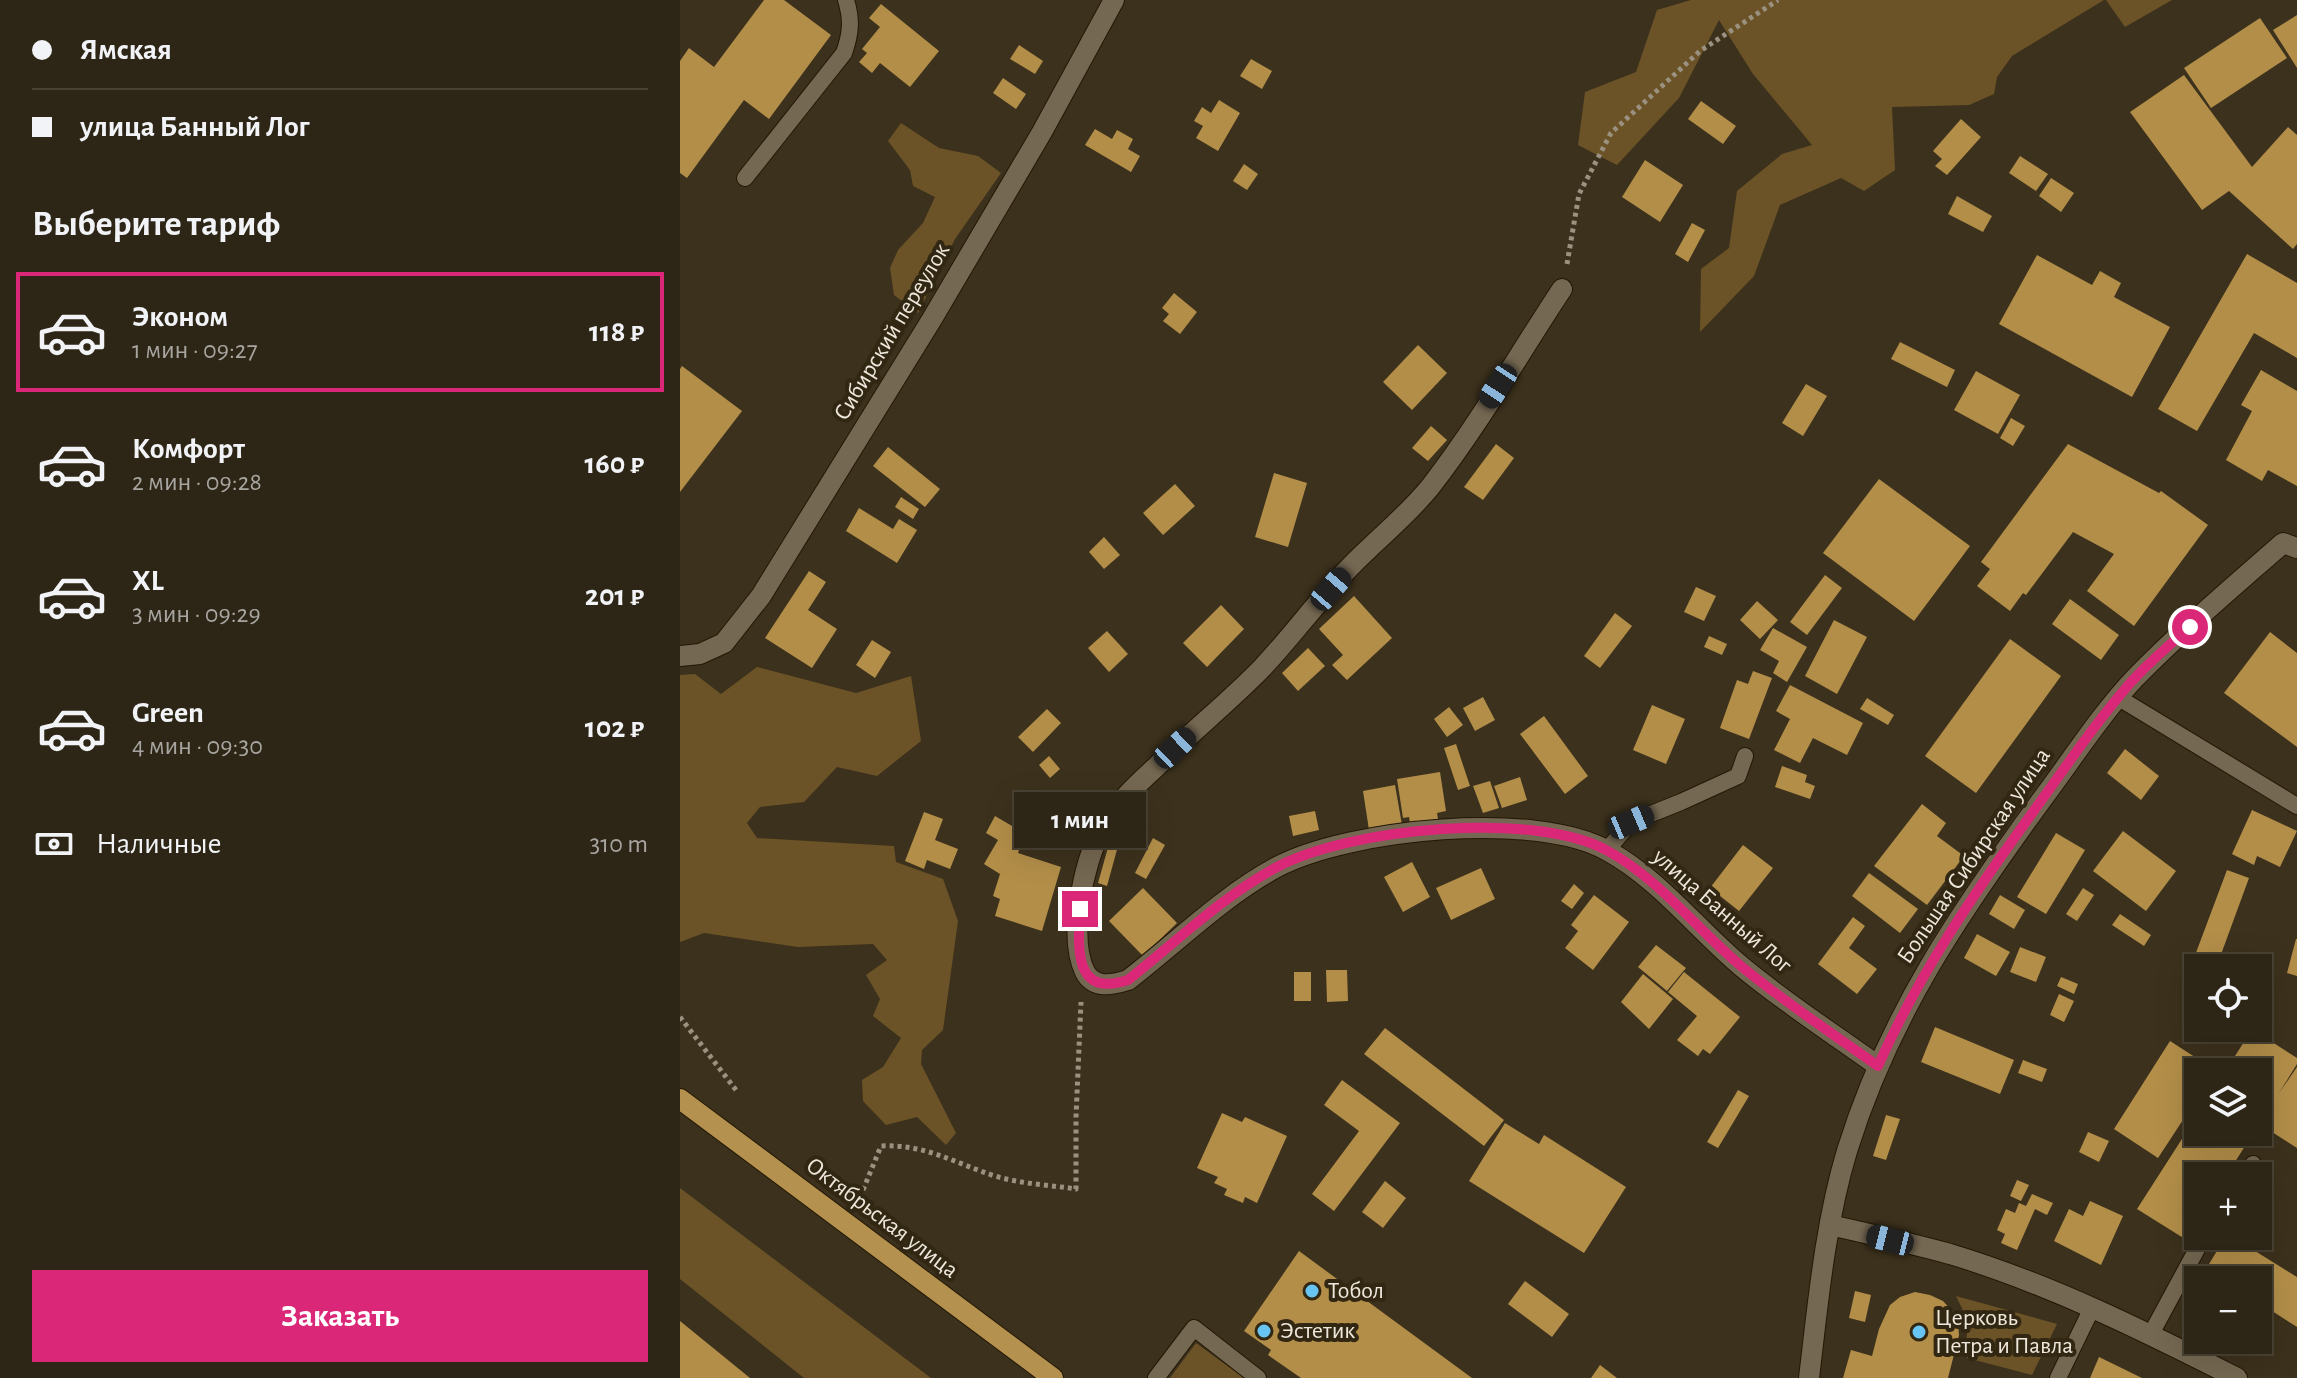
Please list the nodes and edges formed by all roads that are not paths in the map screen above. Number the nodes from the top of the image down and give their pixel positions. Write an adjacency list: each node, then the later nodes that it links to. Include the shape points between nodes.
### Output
1 (846, 0): 3 (lane, via 851,33 844,53)
2 (1114, 0): 6 (street, Сибирский переулок, via 932,319 761,596 724,643)
3 (745, 178)
4 (1562, 289): 10 (street, улица Банный Лог, via 1431,486 1401,521 1350,567 1261,669 1114,810 1087,863 1080,961 1088,978 1101,985 1128,980 1252,882 1296,858 1341,845 1498,827 1558,833)
5 (2297, 548): 7 (street, Большая Сибирская улица, via 2283,543)
6 (680, 656)
7 (2119, 698): 9 (lane); 11 (street, Большая Сибирская улица, via 1934,954)
8 (1745, 756): 10 (lane, via 1738,776 1631,822)
9 (2297, 806)
10 (1607, 850): 11 (street, улица Банный Лог, via 1742,966)
11 (1878, 1066): 13 (street, Большая Сибирская улица, via 1846,1154)
12 (680, 1099): 17 (main road, Октябрьская улица)
13 (1830, 1225): 15 (street, via 1950,1255); 20 (street, Большая Сибирская улица)
14 (2196, 1250): 16 (lane)
15 (2092, 1308): 16 (street); 21 (lane)
16 (2151, 1334): 22 (street)
17 (1053, 1378)
18 (1156, 1378): 19 (lane, via 1194,1328)
19 (1258, 1378)
20 (1809, 1378)
21 (2058, 1378)
22 (2237, 1378)

